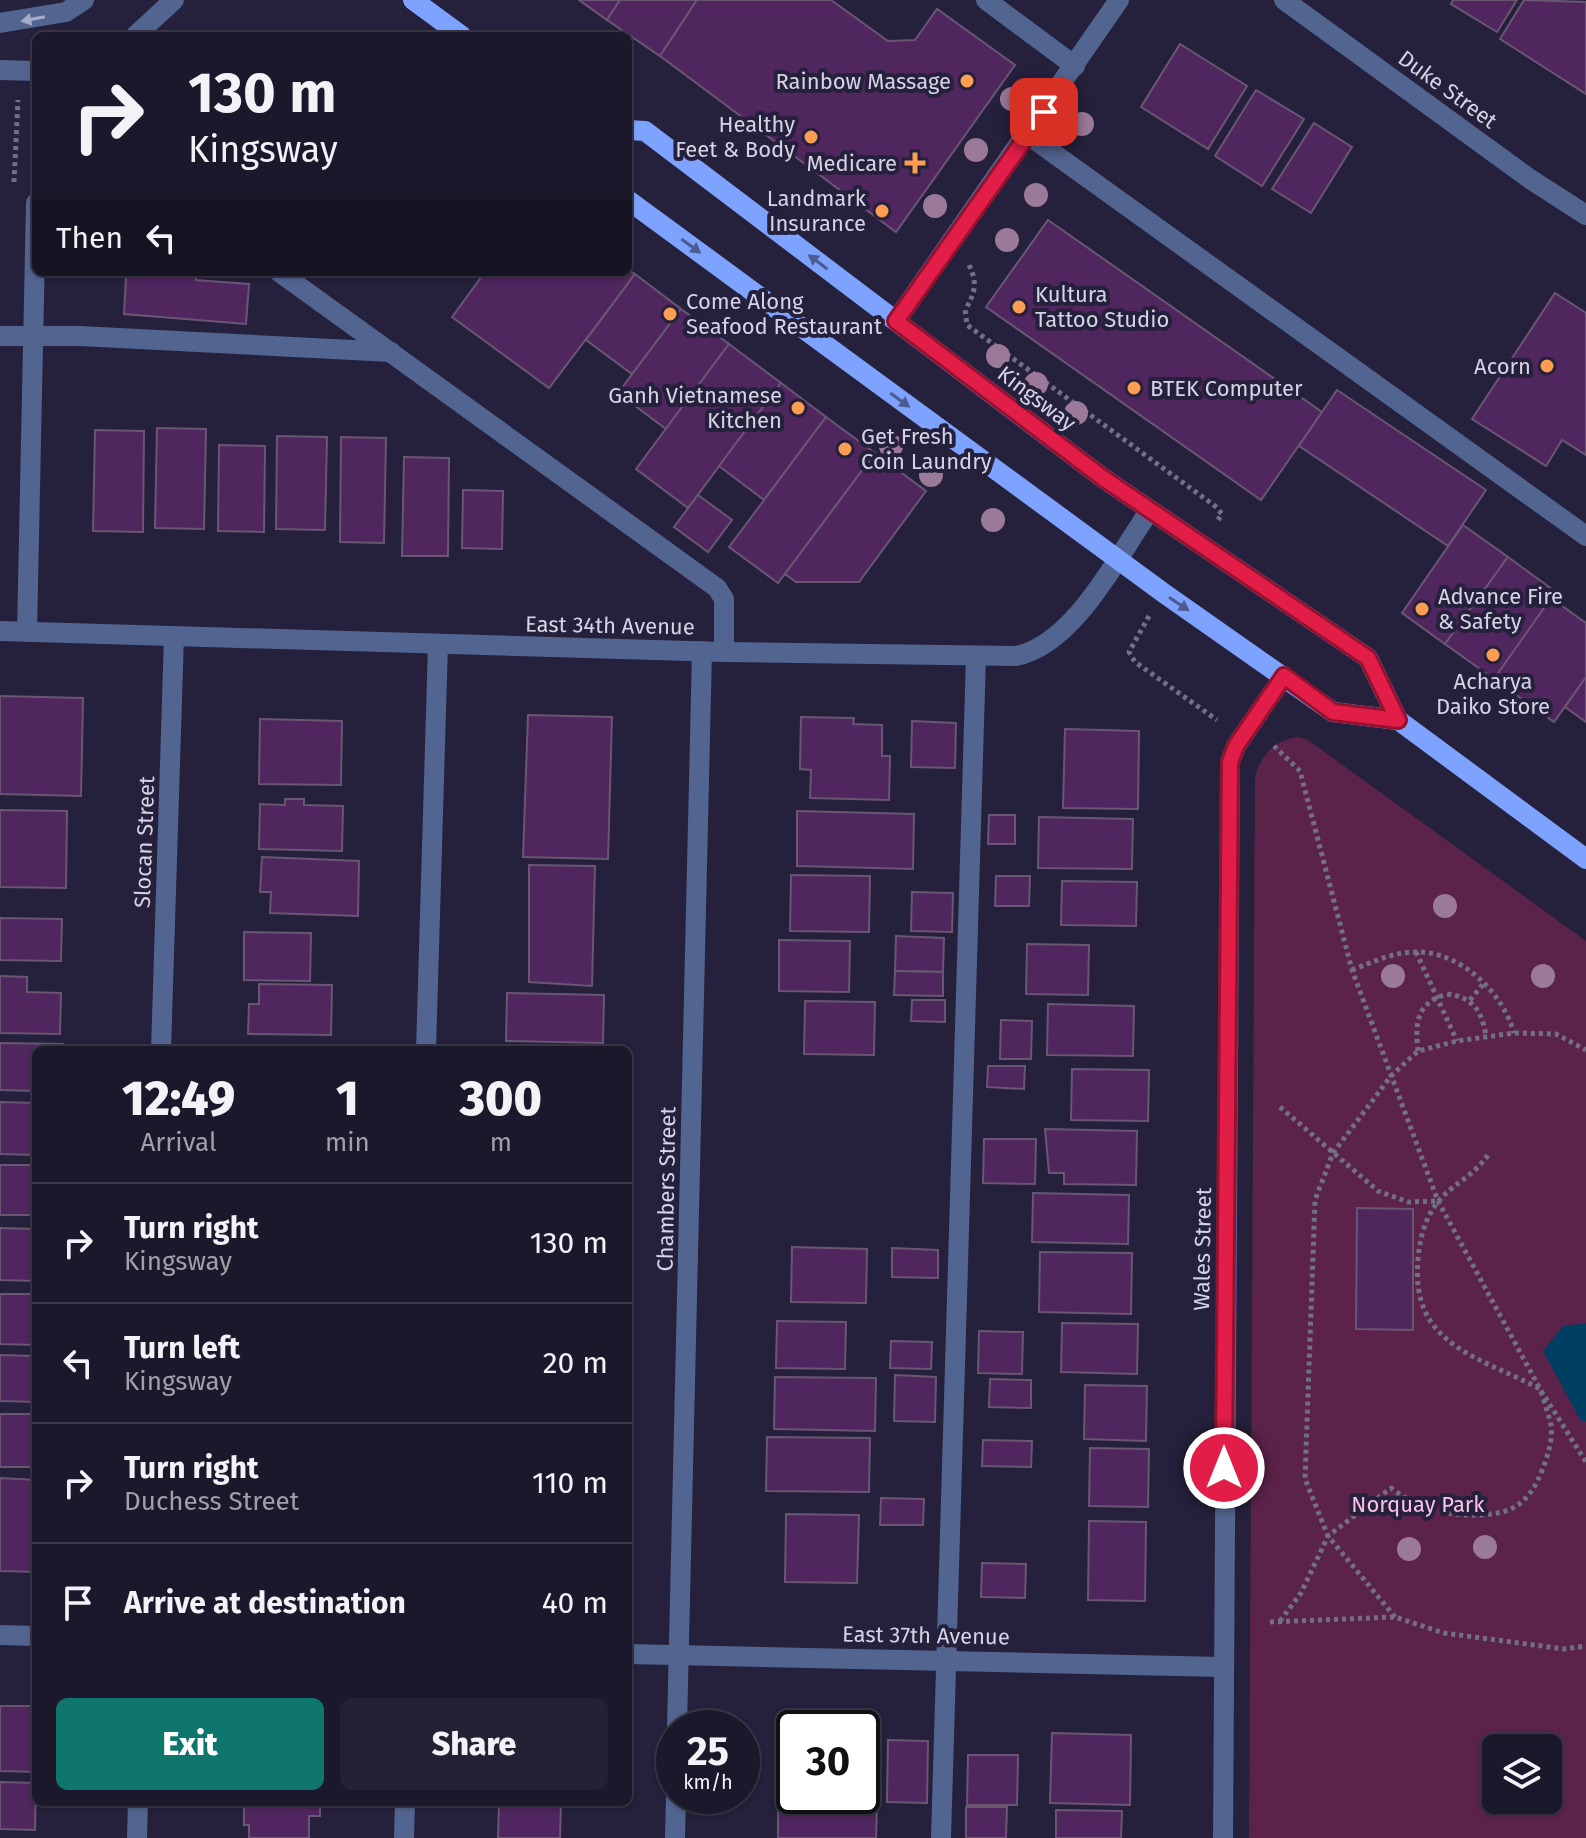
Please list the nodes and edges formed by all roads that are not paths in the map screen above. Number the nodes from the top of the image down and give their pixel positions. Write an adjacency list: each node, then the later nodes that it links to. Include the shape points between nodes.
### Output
1 (84, 0): 7 (street, one-way to 7, via 66,12)
2 (174, 0): 8 (street)
3 (413, 0): 9 (main road)
4 (986, 0): 10 (street)
5 (1119, 0): 10 (street)
6 (1284, 0): 16 (street, Duke Street)
7 (0, 23)
8 (139, 32)
9 (457, 32)
10 (1075, 66): 14 (street)
11 (0, 70): 12 (street)
12 (32, 71)
13 (632, 130): 19 (main road, Kingsway, one-way to 13, via 645,131)
14 (1028, 135): 19 (street); 24 (street)
15 (632, 203): 25 (main road, Kingsway, one-way to 25)
16 (1586, 215)
17 (34, 276): 21 (street)
18 (285, 276): 22 (street)
19 (896, 321): 23 (main road, Kingsway)
20 (0, 336): 21 (street)
21 (33, 336): 22 (street); 27 (street)
22 (391, 352): 31 (street, via 717,588 724,599)
23 (1150, 510): 25 (street, East 34th Avenue); 34 (main road, Kingsway, via 1368,658)
24 (1586, 536)
25 (1116, 559): 32 (street, East 34th Avenue, via 1074,618 1045,647 1016,656); 33 (main road, Kingsway, one-way to 33)
26 (0, 631): 27 (street, East 34th Avenue)
27 (27, 632): 28 (street, East 34th Avenue)
28 (174, 636): 29 (street, East 34th Avenue); 36 (street, Slocan Street)
29 (438, 644): 30 (street, East 34th Avenue); 37 (street)
30 (702, 651): 31 (street, East 34th Avenue); 41 (street, Chambers Street)
31 (724, 652): 32 (street, East 34th Avenue)
32 (976, 656): 42 (street)
33 (1284, 676): 34 (main road, Kingsway, via 1333,712); 43 (street, Wales Street, via 1230,762)
34 (1398, 720): 35 (main road, Kingsway)
35 (1586, 859)
36 (161, 1046)
37 (426, 1046)
38 (0, 1635): 39 (street)
39 (32, 1636)
40 (632, 1654): 41 (street, East 37th Avenue)
41 (680, 1655): 42 (street, East 37th Avenue); 44 (street, Chambers Street)
42 (946, 1659): 43 (street, East 37th Avenue); 51 (street)
43 (1223, 1667): 52 (street, Wales Street)
44 (678, 1710)
45 (138, 1806): 48 (street)
46 (405, 1806): 49 (street)
47 (676, 1814): 50 (street)
48 (137, 1838)
49 (404, 1838)
50 (675, 1838)
51 (941, 1838)
52 (1223, 1838)

